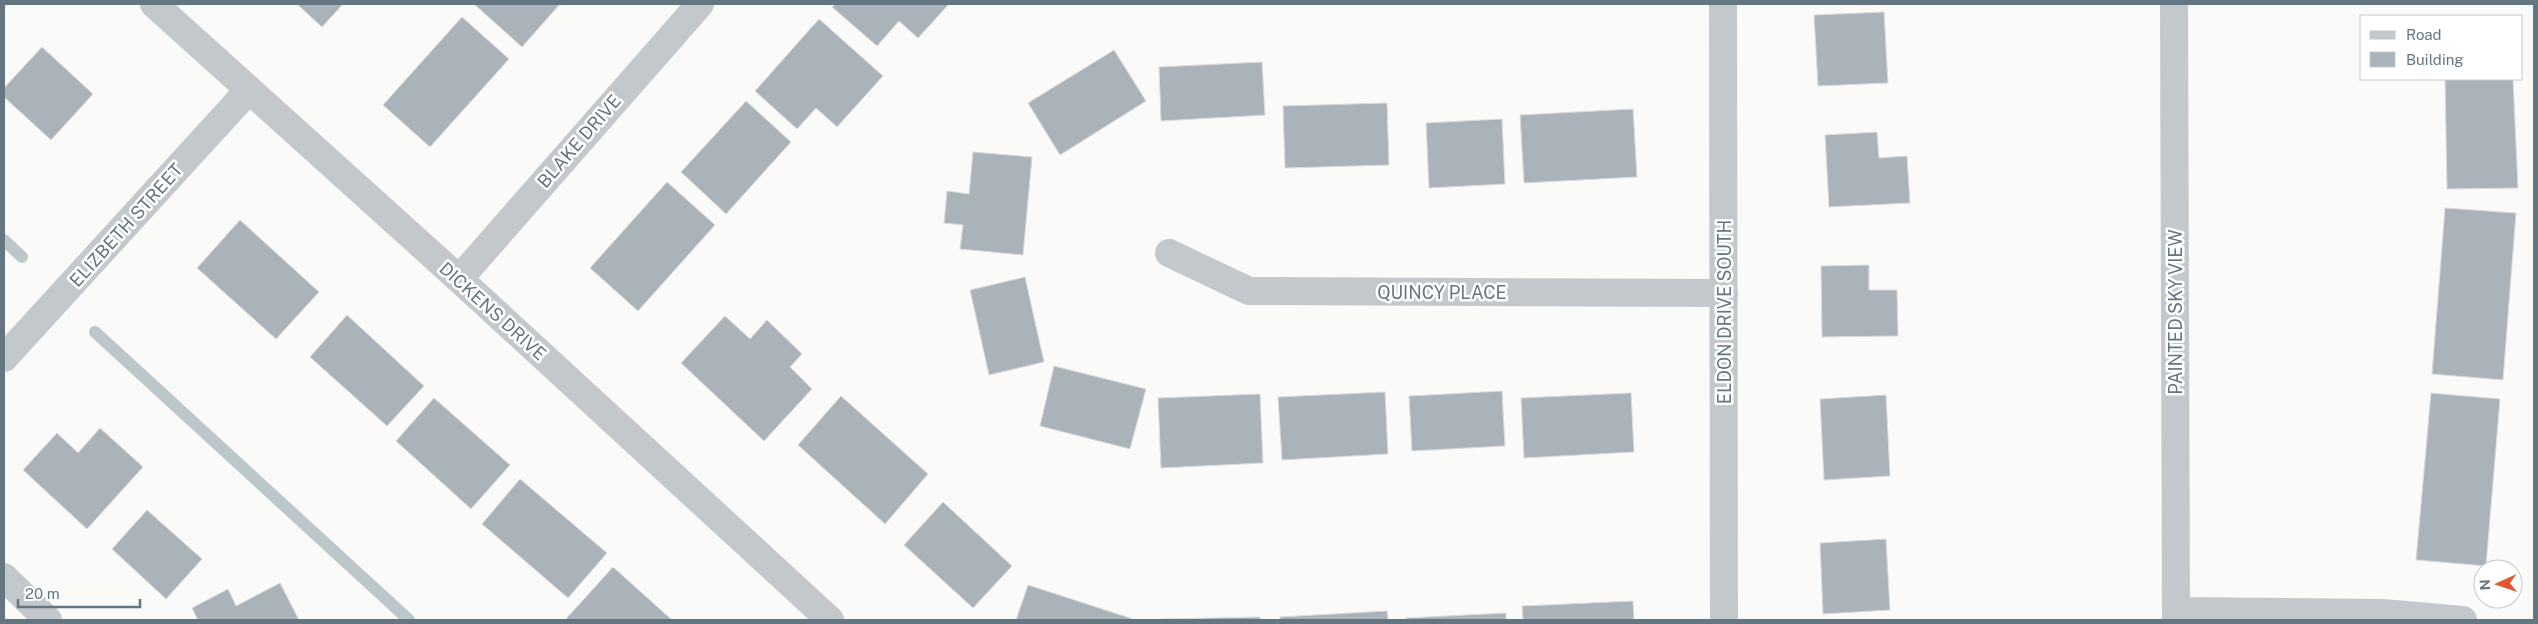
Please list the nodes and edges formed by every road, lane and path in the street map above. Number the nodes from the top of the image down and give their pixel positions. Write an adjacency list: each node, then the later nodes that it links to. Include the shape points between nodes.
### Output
1 (154, 4): 5 (street, DICKENS DRIVE)
2 (700, 4): 7 (street, BLAKE DRIVE)
3 (1723, 4): 8 (street, ELDON DRIVE SOUTH)
4 (2174, 4): 11 (street, PAINTED SKY VIEW)
5 (248, 91): 7 (street, DICKENS DRIVE); 9 (street, ELIZBETH STREET)
6 (1169, 253): 8 (street, QUINCY PLACE, via 1249,292)
7 (459, 279): 13 (street, DICKENS DRIVE)
8 (1724, 293): 14 (street, ELDON DRIVE SOUTH)
9 (4, 358)
10 (4, 577): 12 (street)
11 (2176, 616): 15 (street, via 2382,613)
12 (48, 620)
13 (830, 620)
14 (1724, 620)
15 (2463, 620)

